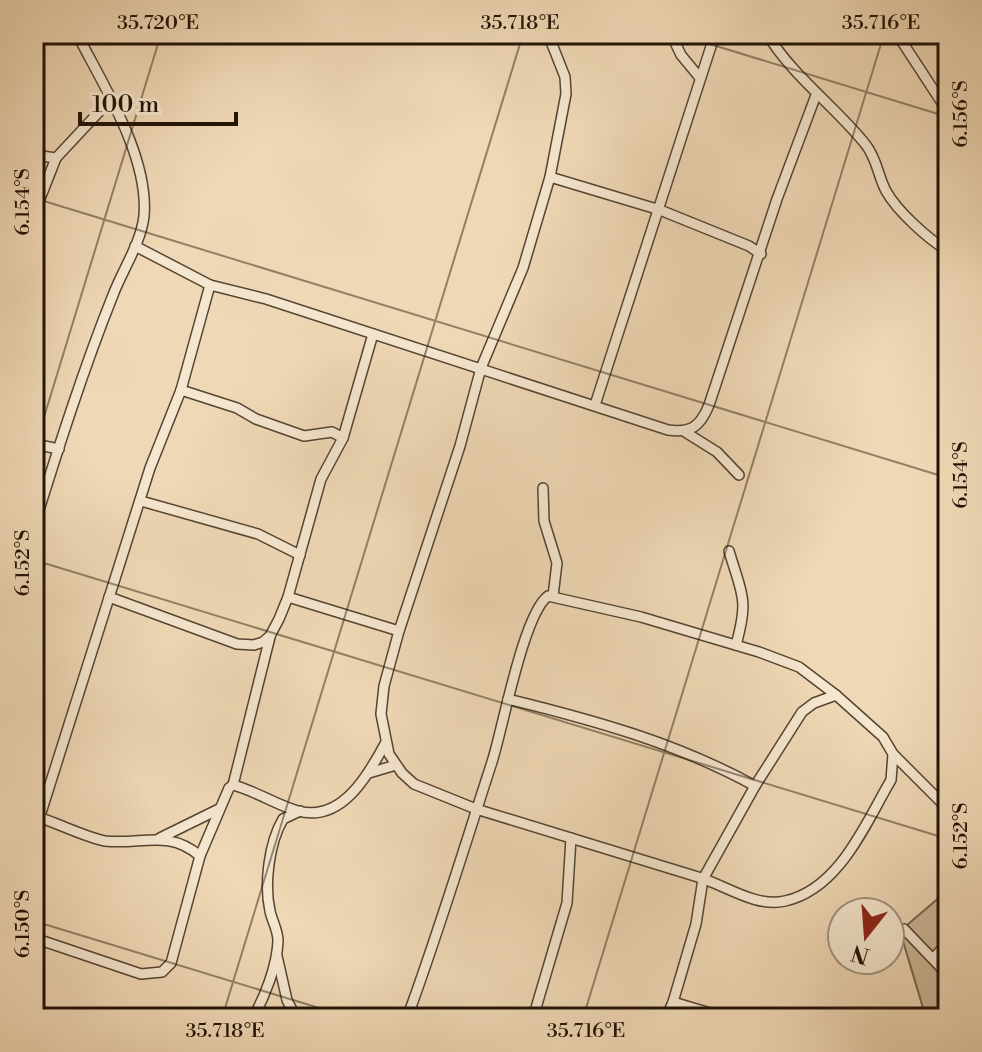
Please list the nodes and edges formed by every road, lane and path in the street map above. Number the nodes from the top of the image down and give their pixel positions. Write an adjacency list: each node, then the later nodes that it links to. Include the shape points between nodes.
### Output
1 (77, 34): 9 (street)
2 (548, 34): 13 (street, via 566,94)
3 (671, 34): 7 (street)
4 (715, 34): 7 (street)
5 (767, 34): 8 (street)
6 (897, 34): 10 (street)
7 (700, 78): 14 (street)
8 (816, 95): 17 (street, via 867,147 893,201); 18 (street)
9 (111, 99): 12 (street); 16 (street, via 140,180 144,216)
10 (948, 112)
11 (34, 155): 12 (street)
12 (56, 158): 15 (street)
13 (550, 177): 14 (street); 21 (street, via 523,268)
14 (660, 210): 18 (street); 23 (street)
15 (34, 214)
16 (135, 246): 19 (street); 27 (street)
17 (948, 251)
18 (761, 254): 24 (street, via 704,418)
19 (210, 285): 20 (street); 22 (street)
20 (373, 334): 21 (street); 25 (street)
21 (481, 368): 23 (street); 37 (street)
22 (181, 390): 25 (street, via 304,436 332,432); 30 (street)
23 (595, 405): 24 (street)
24 (685, 432): 28 (street, via 717,452)
25 (343, 438): 33 (street, via 321,479)
26 (34, 444): 27 (street)
27 (59, 449): 31 (street)
28 (739, 475)
29 (543, 488): 34 (street, via 544,521 557,563)
30 (141, 501): 33 (street, via 258,534); 35 (street)
31 (34, 526)
32 (729, 551): 39 (street, via 744,606)
33 (300, 555): 36 (street)
34 (553, 596): 39 (street); 41 (street, via 534,614)
35 (109, 597): 38 (street, via 237,644 254,645); 48 (street)
36 (288, 597): 37 (street); 38 (street)
37 (399, 631): 42 (street, via 384,686)
38 (270, 636): 46 (street)
39 (736, 645): 40 (street, via 799,667)
40 (836, 695): 43 (street, via 883,737); 47 (street, via 802,712)
41 (508, 699): 47 (street, via 682,750); 50 (street)
42 (386, 742): 44 (street); 45 (street)
43 (893, 754): 51 (street); 58 (street, via 891,780 849,851 813,888 785,902 758,901)
44 (396, 765): 45 (street); 50 (street, via 414,784)
45 (369, 773): 52 (street, via 337,806)
46 (233, 785): 49 (street); 52 (street)
47 (755, 786): 58 (street)
48 (39, 803): 53 (street)
49 (219, 809): 55 (street); 57 (street)
50 (476, 809): 56 (street); 68 (street)
51 (948, 809)
52 (300, 811): 62 (street, via 279,826 269,869)
53 (41, 818): 54 (street); 55 (street, via 101,840)
54 (34, 835)
55 (160, 838): 57 (street, via 188,845)
56 (571, 838): 58 (street); 69 (street, via 567,903)
57 (200, 856): 60 (street, via 171,963 162,972 141,974)
58 (703, 879): 65 (street)
59 (906, 931): 63 (street)
60 (34, 938)
61 (948, 942): 63 (street)
62 (276, 953): 66 (street); 67 (street)
63 (933, 959): 64 (street)
64 (948, 975)
65 (673, 1002): 70 (street); 71 (street)
66 (253, 1018)
67 (296, 1018)
68 (407, 1018)
69 (533, 1018)
70 (666, 1018)
71 (727, 1018)

